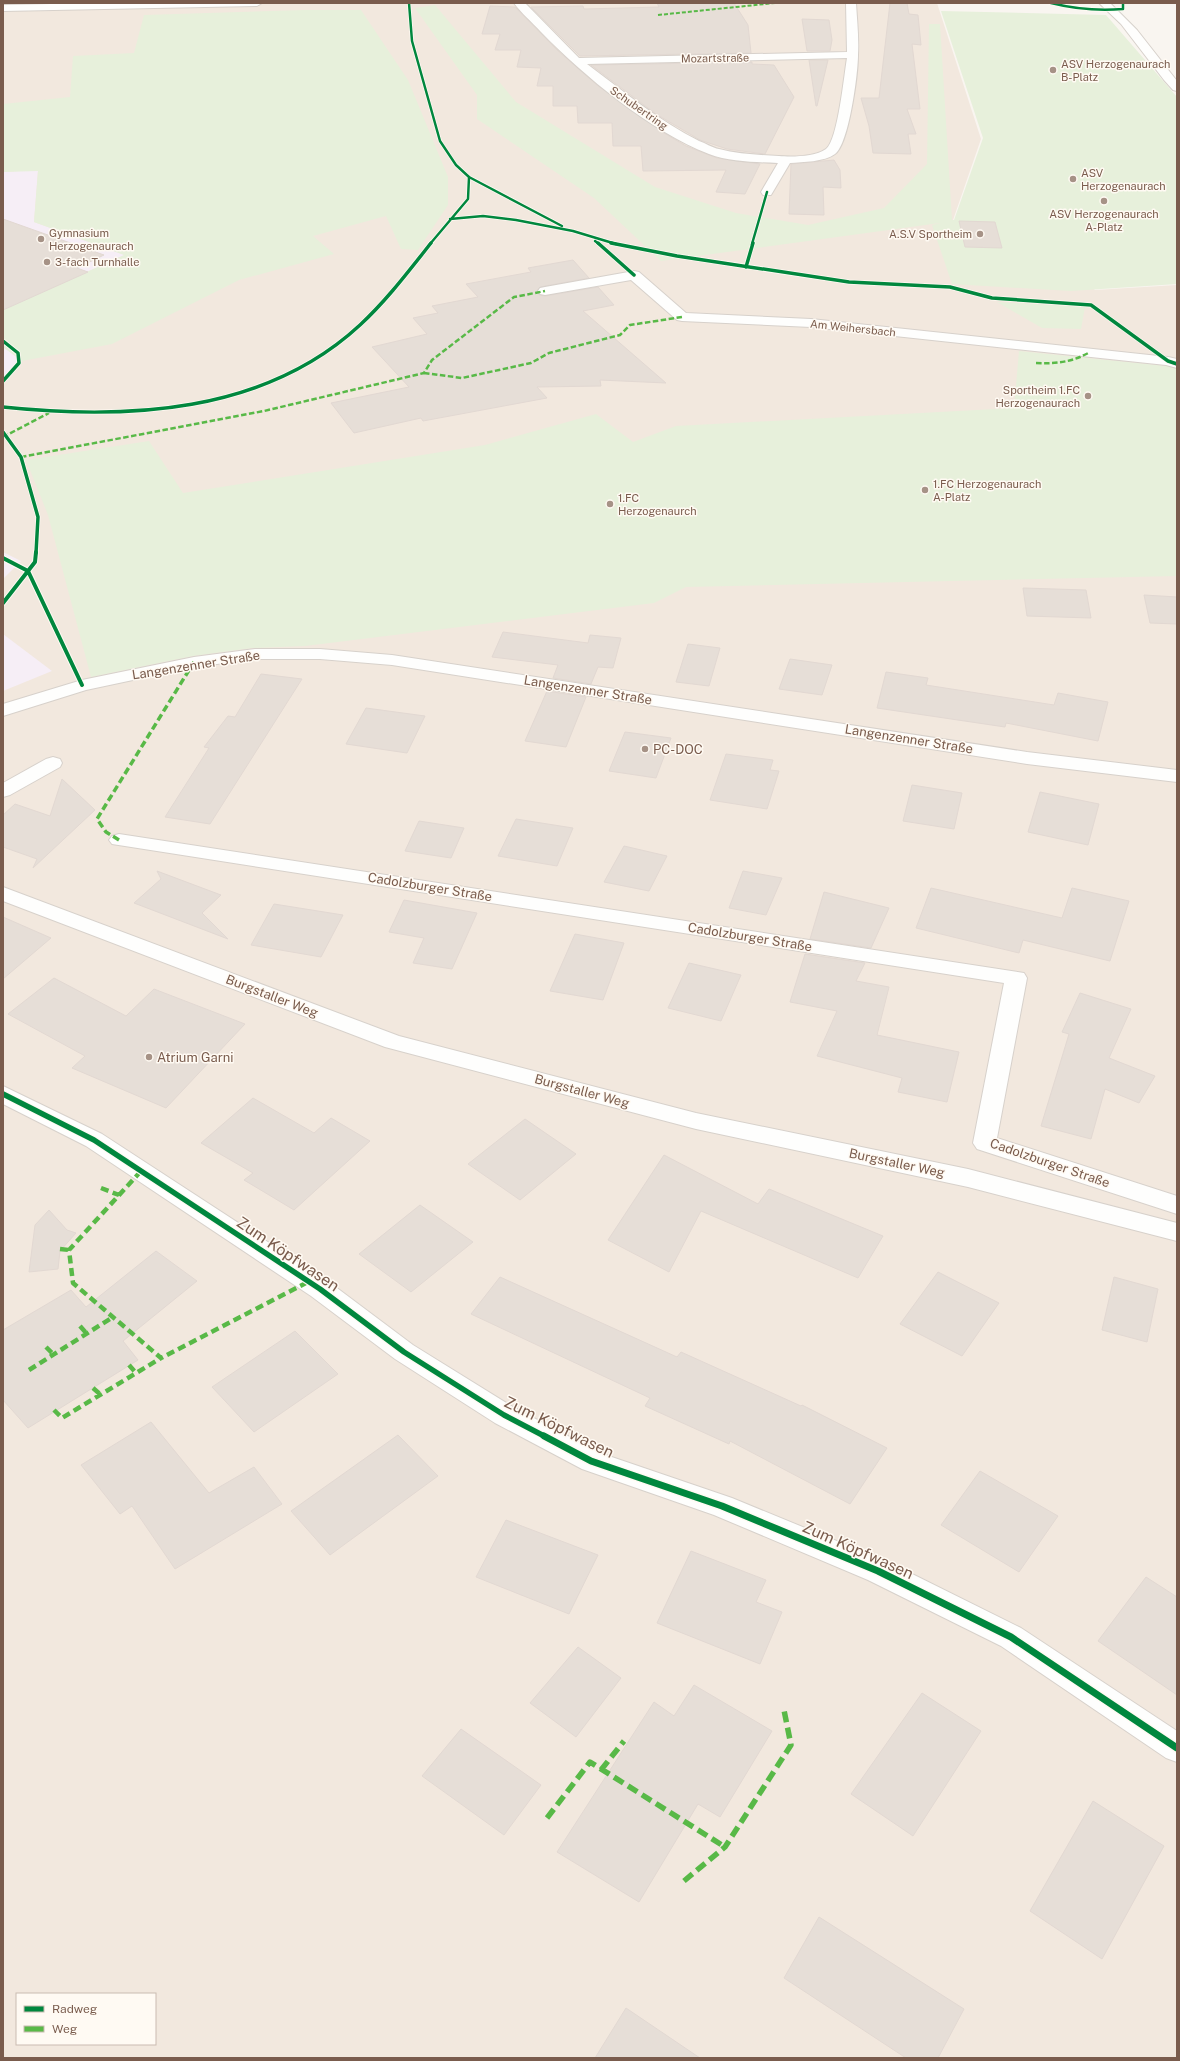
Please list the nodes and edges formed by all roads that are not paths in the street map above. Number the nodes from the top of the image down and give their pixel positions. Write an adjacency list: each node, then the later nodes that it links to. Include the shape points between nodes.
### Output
1 (257, 3): 5 (street)
2 (519, 3): 7 (street, Schubertring)
3 (851, 3): 6 (street, Schubertring)
4 (1104, 3): 8 (street, via 1135,33)
5 (3, 8)
6 (853, 55): 7 (street, Mozartstraße); 9 (street, Schubertring, via 842,127 836,146 830,152 814,157)
7 (576, 61): 9 (street, Schubertring, via 631,103 687,139 714,152 747,158)
8 (1177, 88)
9 (786, 160): 10 (street)
10 (767, 192)
11 (545, 291): 12 (street, Am Weihersbach, via 634,274 682,317 811,323)
12 (1177, 364)
13 (3, 710): 15 (street, Langenzenner Straße, via 82,685 194,662 256,654 320,654 392,660 1027,758)
14 (53, 763): 16 (street)
15 (1177, 776)
16 (3, 791)
17 (119, 840): 20 (street, Cadolzburger Straße, via 1016,978 985,1143)
18 (6, 899): 21 (street, Burgstaller Weg, via 393,1042 696,1120 968,1178)
19 (3, 1094): 22 (street, Zum Köpfwasen, via 94,1140 320,1289 404,1352 504,1415 592,1461 722,1506 913,1588 1011,1637)
20 (1177, 1206)
21 (1177, 1232)
22 (1177, 1748)

